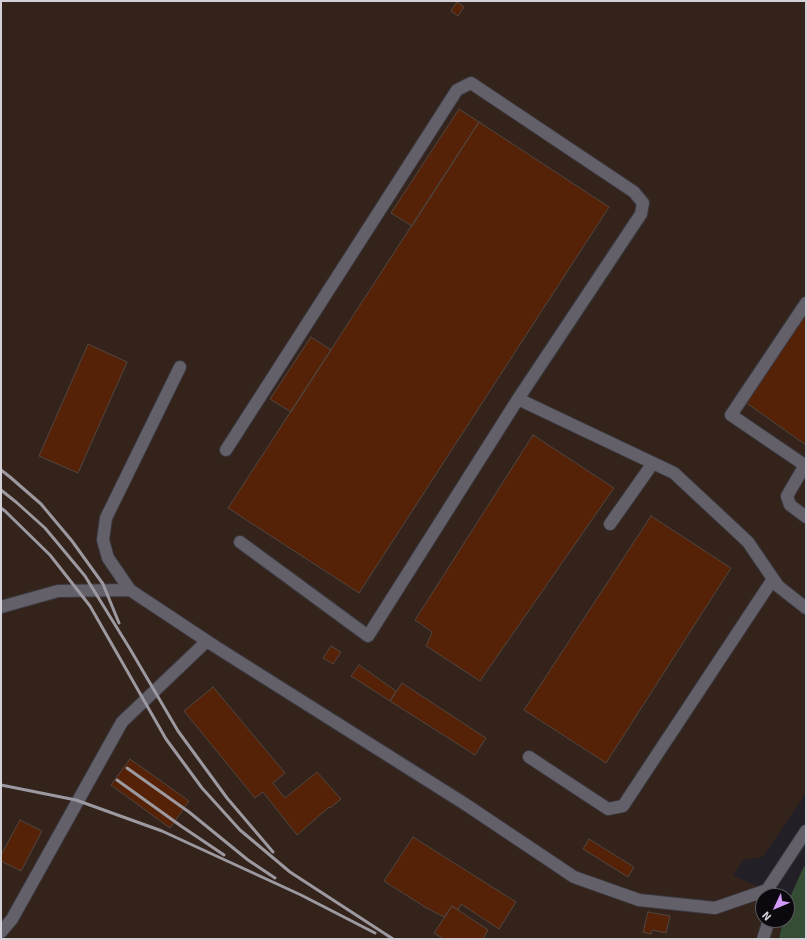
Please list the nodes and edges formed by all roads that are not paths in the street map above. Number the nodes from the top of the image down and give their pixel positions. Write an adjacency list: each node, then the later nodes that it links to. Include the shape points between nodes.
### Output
1 (806, 303): 6 (street, via 731,415)
2 (180, 367): 11 (street, via 106,518 103,540 108,558)
3 (518, 399): 4 (street, via 641,214 643,202 634,192 471,83 457,90); 5 (street); 9 (street, via 368,636)
4 (226, 450)
5 (653, 463): 8 (street); 10 (street, via 674,473 748,542)
6 (806, 466): 7 (street, via 786,496 790,505)
7 (806, 517)
8 (610, 524)
9 (240, 542)
10 (773, 578): 13 (street, via 778,586); 15 (street, via 623,806 608,809)
11 (130, 590): 12 (street, via 58,591); 14 (street)
12 (1, 607)
13 (806, 608)
14 (207, 641): 18 (street, via 574,876 639,900 716,908); 20 (street, via 122,722 12,919)
15 (529, 757)
16 (806, 831): 17 (street)
17 (771, 888)
18 (755, 897)
19 (766, 928): 21 (street)
20 (1, 932)
21 (763, 939)

